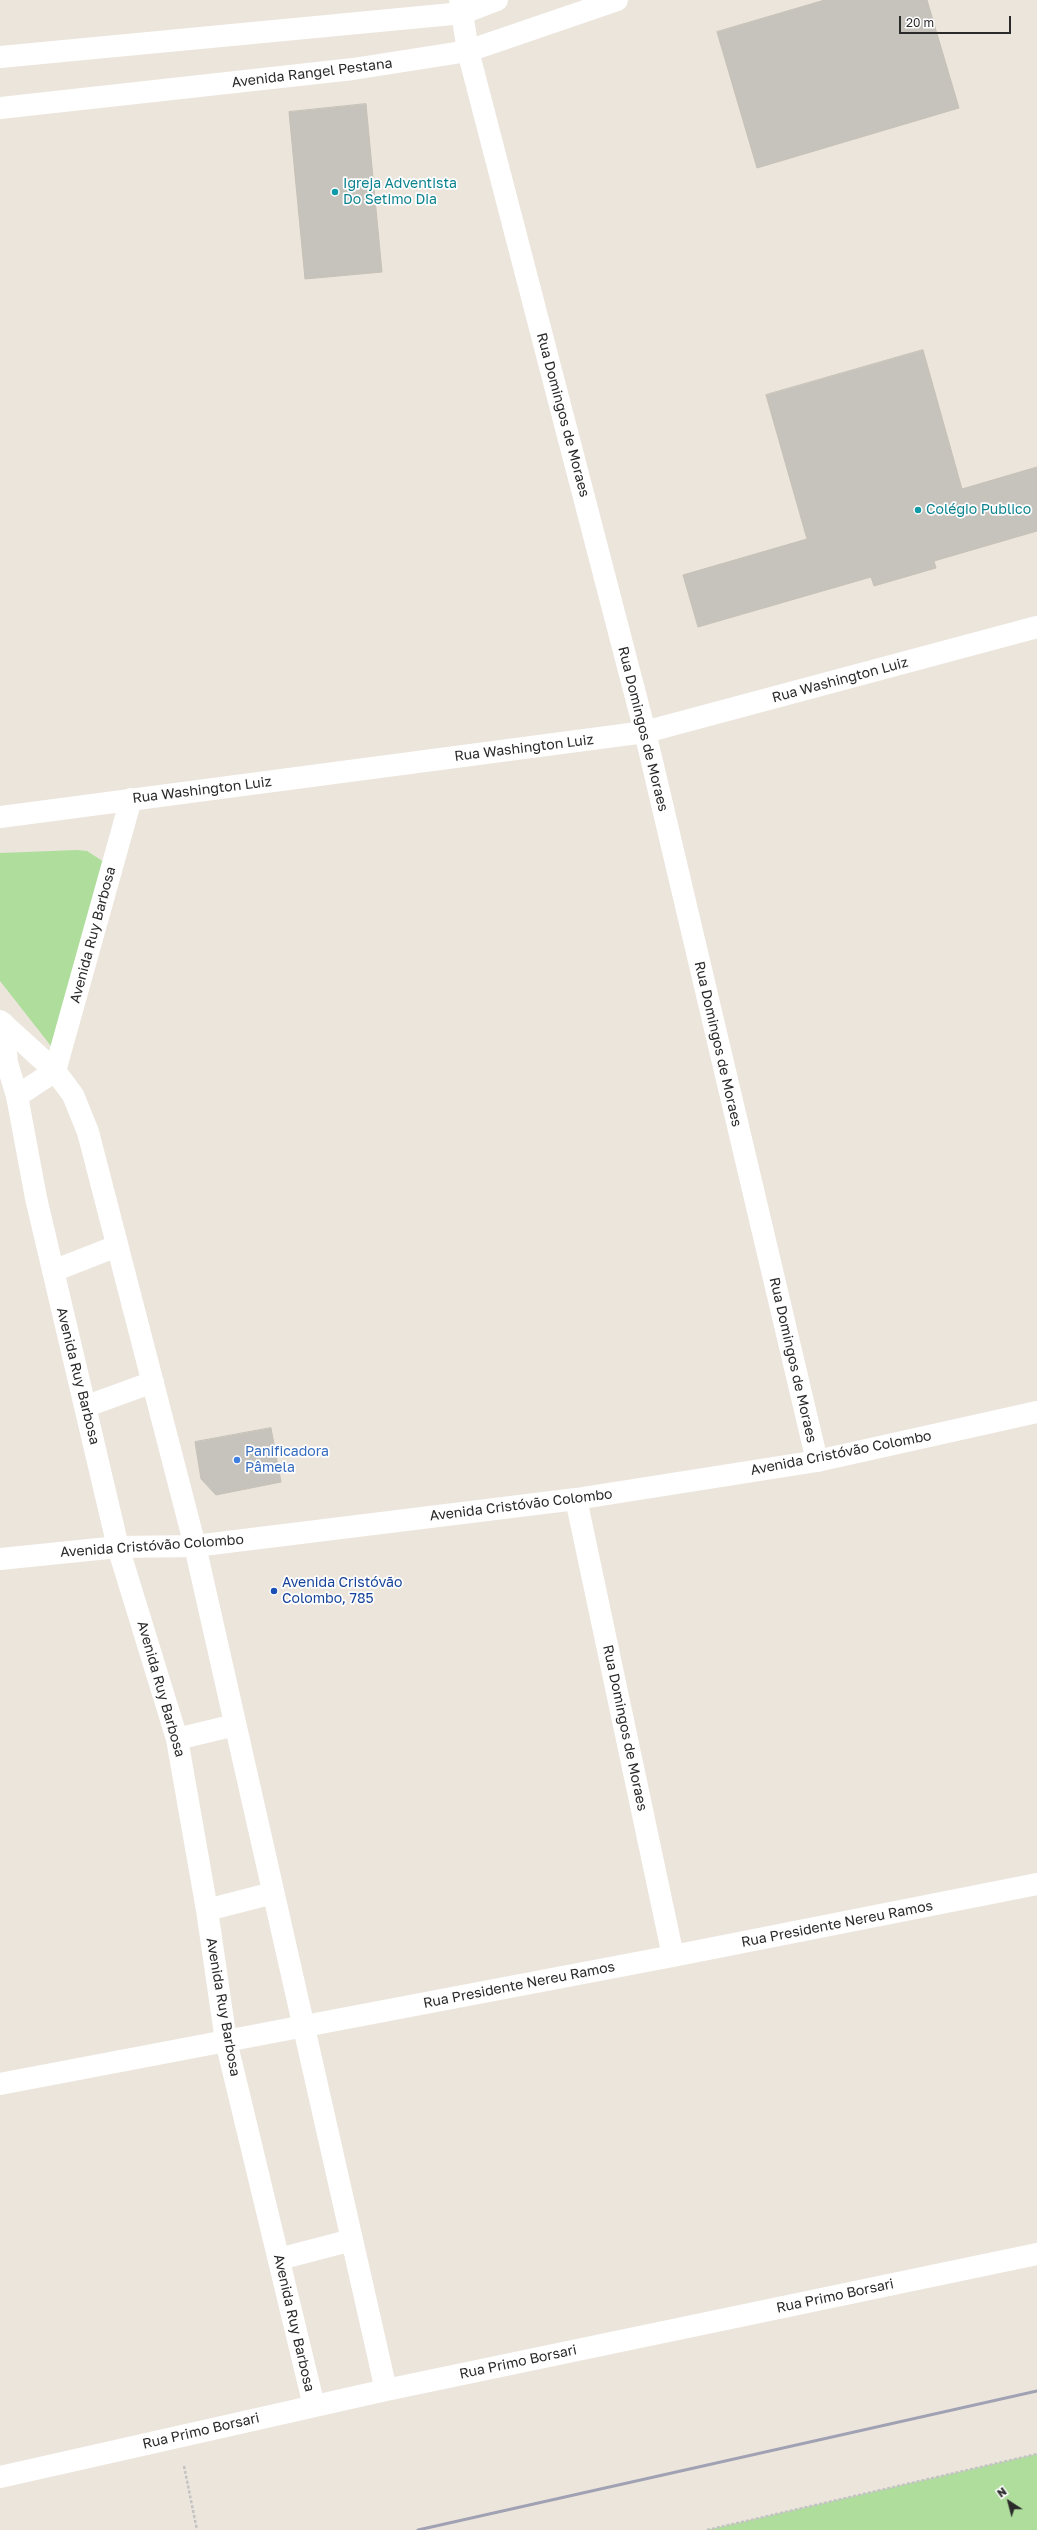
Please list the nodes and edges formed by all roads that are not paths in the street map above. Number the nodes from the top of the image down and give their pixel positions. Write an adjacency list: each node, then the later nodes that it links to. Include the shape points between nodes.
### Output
1 (497, 0): 3 (street)
2 (616, 0): 4 (street, Avenida Rangel Pestana)
3 (461, 7): 4 (street, Rua Domingos de Moraes); 5 (street)
4 (468, 51): 6 (street, Avenida Rangel Pestana, via 353,69); 8 (street, Rua Domingos de Moraes)
5 (0, 57)
6 (0, 108)
7 (1037, 627): 8 (street, Rua Washington Luiz)
8 (645, 732): 9 (street, Rua Washington Luiz); 19 (street, Rua Domingos de Moraes)
9 (130, 800): 10 (street, Rua Washington Luiz); 12 (street, Avenida Ruy Barbosa)
10 (0, 817)
11 (2, 1022): 12 (street, Avenida Ruy Barbosa); 13 (street, Avenida Ruy Barbosa, via 7,1063)
12 (55, 1071): 13 (street); 14 (street, Avenida Ruy Barbosa, via 73,1095 88,1132)
13 (17, 1096): 15 (street, Avenida Ruy Barbosa)
14 (117, 1246): 15 (street); 16 (street, Avenida Ruy Barbosa)
15 (53, 1271): 17 (street, Avenida Ruy Barbosa)
16 (153, 1382): 17 (street); 21 (street, Avenida Ruy Barbosa)
17 (87, 1406): 22 (street, Avenida Ruy Barbosa)
18 (1037, 1412): 19 (street, Avenida Cristóvão Colombo)
19 (817, 1461): 20 (street, Avenida Cristóvão Colombo)
20 (576, 1499): 21 (street, Avenida Cristóvão Colombo); 29 (street, Rua Domingos de Moraes)
21 (195, 1546): 22 (street, Avenida Cristóvão Colombo); 24 (street, Avenida Ruy Barbosa)
22 (118, 1547): 23 (street, Avenida Cristóvão Colombo); 25 (street, Avenida Ruy Barbosa)
23 (0, 1560)
24 (235, 1726): 25 (street); 27 (street, Avenida Ruy Barbosa)
25 (177, 1739): 28 (street, Avenida Ruy Barbosa)
26 (1037, 1884): 29 (street, Rua Presidente Nereu Ramos)
27 (273, 1893): 28 (street); 30 (street, Avenida Ruy Barbosa)
28 (207, 1910): 31 (street, Avenida Ruy Barbosa)
29 (673, 1956): 30 (street, Rua Presidente Nereu Ramos)
30 (303, 2026): 31 (street, Rua Presidente Nereu Ramos); 33 (street, Avenida Ruy Barbosa)
31 (226, 2041): 32 (street, Rua Presidente Nereu Ramos); 35 (street, Avenida Ruy Barbosa)
32 (0, 2084)
33 (352, 2240): 35 (street); 36 (street, Avenida Ruy Barbosa)
34 (1037, 2254): 36 (street, Rua Primo Borsari)
35 (279, 2259): 37 (street, Avenida Ruy Barbosa)
36 (386, 2390): 37 (street, Rua Primo Borsari)
37 (314, 2406): 38 (street, Rua Primo Borsari)
38 (0, 2477)

